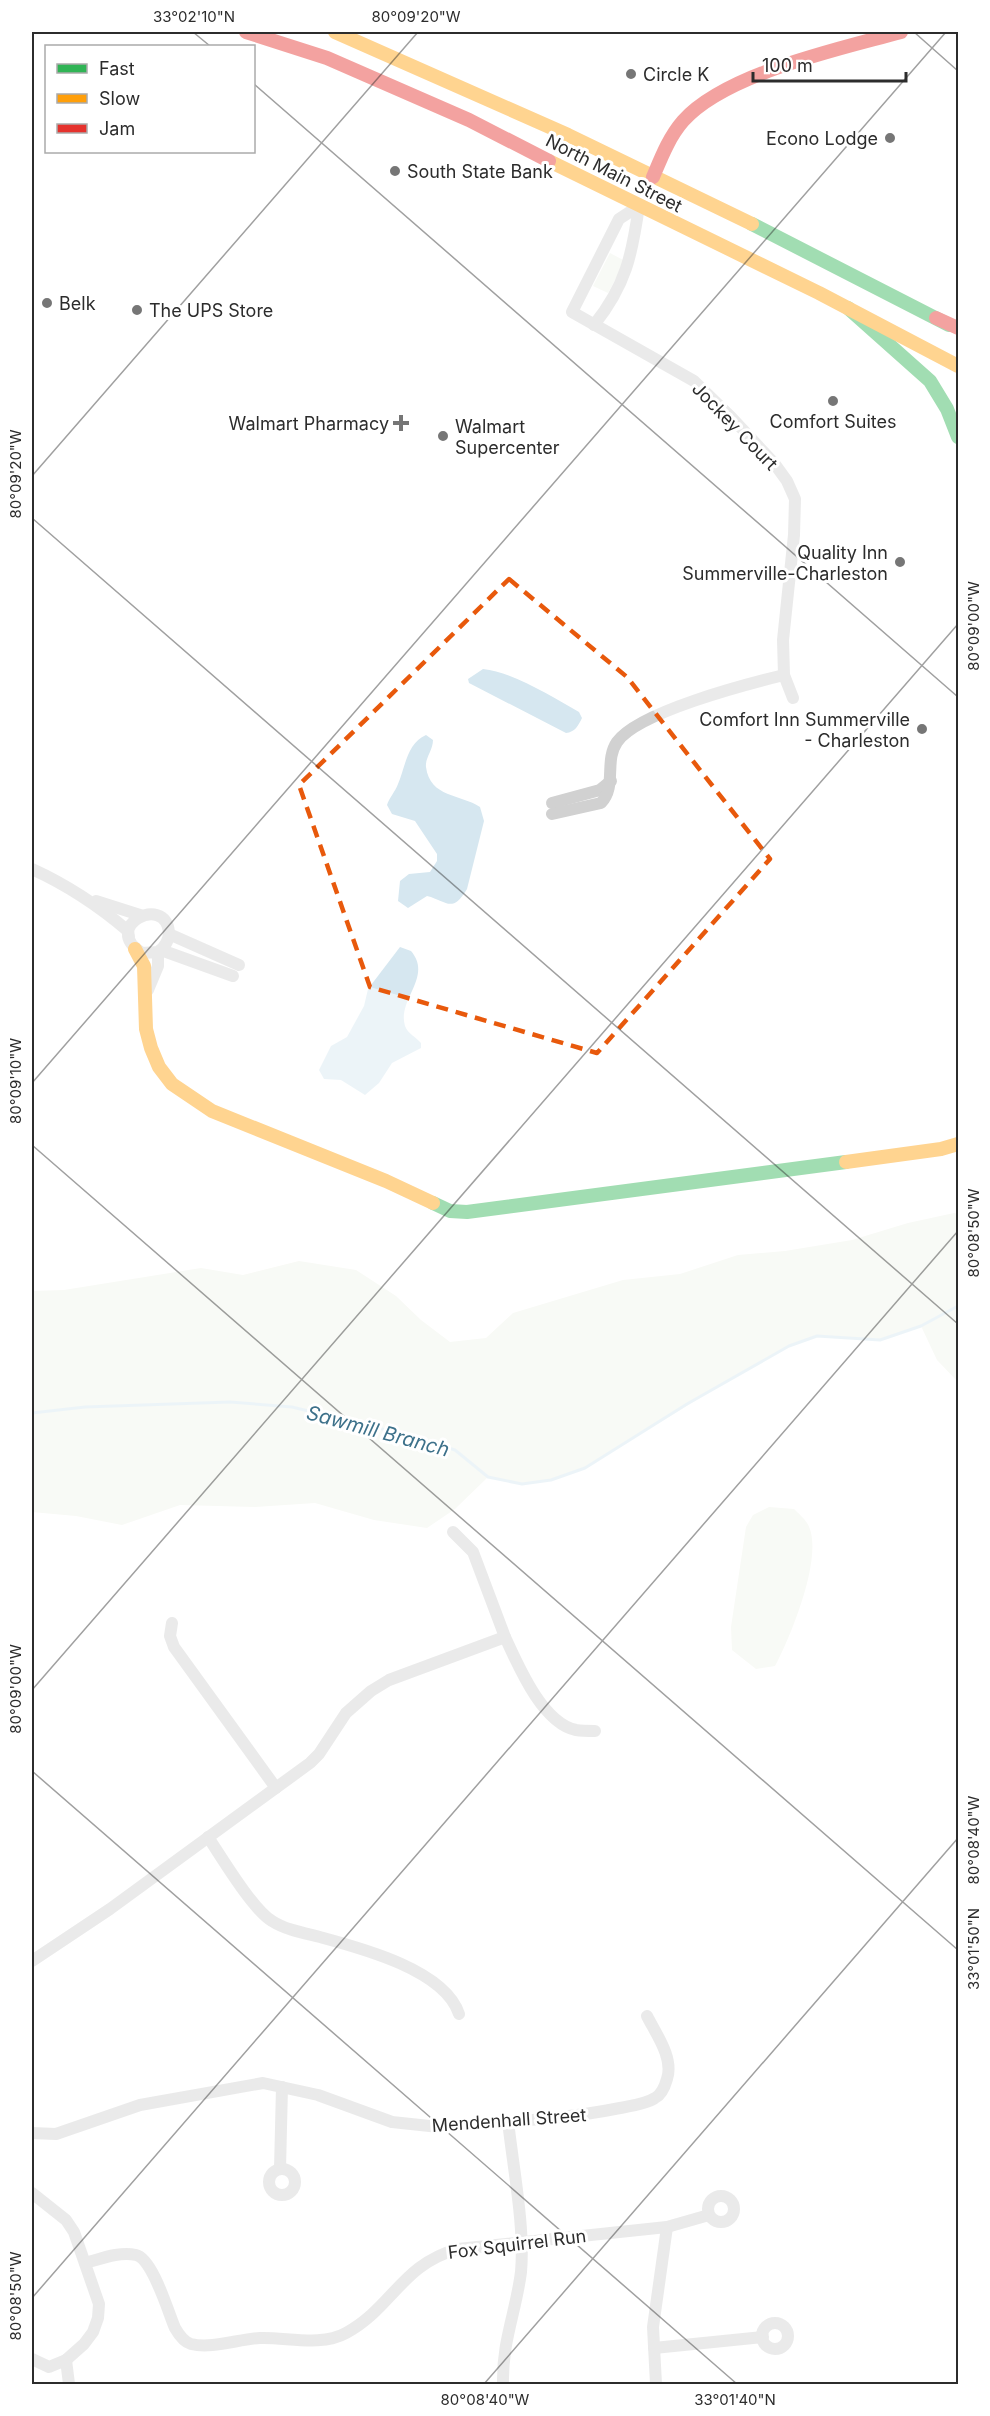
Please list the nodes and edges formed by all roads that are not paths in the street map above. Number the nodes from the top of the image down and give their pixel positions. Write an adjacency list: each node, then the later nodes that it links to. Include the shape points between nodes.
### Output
1 (246, 32): 4 (main road, North Main Street, via 327,58)
2 (335, 32): 4 (main road, North Main Street, via 490,99)
3 (901, 32): 4 (main road, via 729,88 688,115 666,147)
4 (646, 191): 5 (main road, North Main Street); 6 (street, via 628,268 611,304); 6 (street, Jockey Court, via 619,219 572,312); 7 (main road, North Main Street)
5 (848, 308): 8 (main road, North Main Street); 9 (main road, via 930,381)
6 (594, 325): 10 (street, Jockey Court, via 694,381 787,481 795,499 783,640)
7 (958, 329)
8 (958, 366)
9 (958, 437)
10 (784, 675): 11 (street, Jockey Court); 12 (street, via 744,684 632,728 618,740 612,752 606,798 601,803)
11 (794, 698)
12 (552, 808)
13 (32, 869): 14 (street)
14 (79, 895): 15 (street); 17 (street, via 129,931)
15 (140, 915): 16 (street, via 159,916); 17 (street, via 130,925)
16 (169, 934): 18 (street); 19 (street)
17 (132, 944): 18 (street, via 142,953); 21 (main road, via 144,966)
18 (160, 951): 20 (street); 21 (street)
19 (239, 965)
20 (233, 976)
21 (146, 1005): 22 (main road, via 147,1029 159,1067 189,1098 450,1211 479,1211)
22 (958, 1144)
23 (453, 1532): 25 (street, via 473,1552)
24 (172, 1623): 27 (street, via 170,1636 174,1647)
25 (505, 1637): 26 (street, via 526,1683 545,1708 575,1730); 27 (street, via 370,1690 346,1713 319,1754)
26 (595, 1731)
27 (276, 1788): 28 (street)
28 (208, 1837): 29 (street); 30 (street, via 272,1922 419,1972 448,1992)
29 (32, 1961)
30 (459, 2014)
31 (647, 2016): 33 (street, Mendenhall Street, via 668,2064 668,2077 656,2098 589,2114)
32 (282, 2086): 33 (street, Mendenhall Street, via 392,2122 439,2127); 34 (street, Mendenhall Street, via 263,2083 177,2097 140,2105 56,2134); 35 (street)
33 (508, 2121): 39 (street)
34 (32, 2133)
35 (280, 2169)
36 (32, 2193): 40 (street, via 66,2220)
37 (709, 2215): 38 (street, Fox Squirrel Run)
38 (668, 2227): 39 (street, Fox Squirrel Run); 42 (street, via 653,2327)
39 (521, 2242): 40 (street, Fox Squirrel Run, via 458,2249 426,2260 362,2324 327,2340 259,2338 191,2344 175,2328 149,2264 139,2255 115,2255); 46 (street, via 520,2272 503,2359)
40 (85, 2263): 44 (street, via 99,2304 98,2318 93,2332)
41 (763, 2337): 42 (street)
42 (654, 2348): 47 (street)
43 (32, 2359): 44 (street, via 49,2367)
44 (66, 2360): 45 (street)
45 (69, 2385)
46 (503, 2385)
47 (656, 2385)

